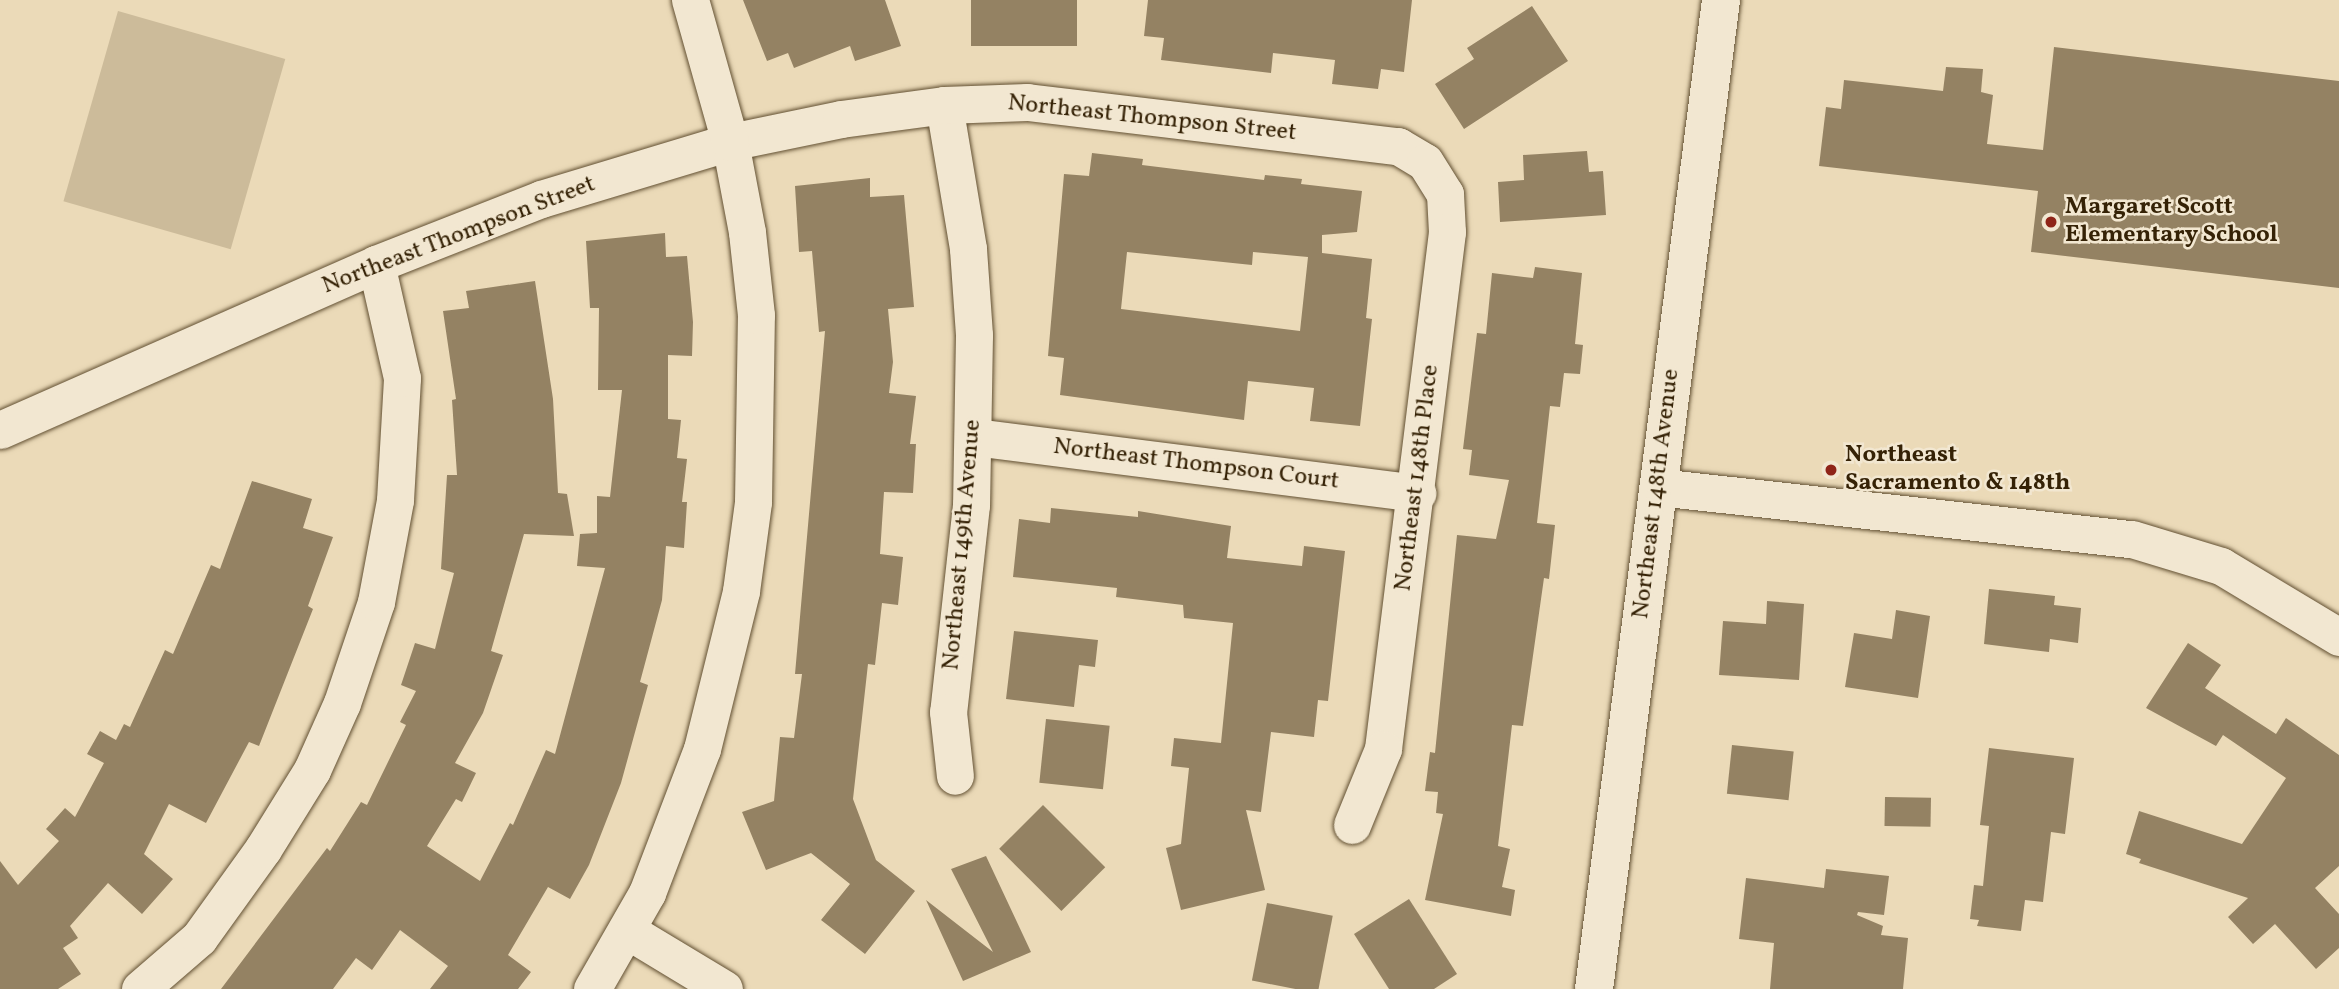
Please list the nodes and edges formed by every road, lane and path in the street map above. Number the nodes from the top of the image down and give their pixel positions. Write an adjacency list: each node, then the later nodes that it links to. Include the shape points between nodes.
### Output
1 (690, 0): 4 (street)
2 (1721, 0): 9 (main road, Northeast 148th Avenue)
3 (944, 104): 4 (street, Northeast Thompson Street); 5 (street, Northeast Thompson Street, via 1027,102); 8 (street, Northeast 149th Avenue, via 968,249)
4 (730, 142): 6 (street, Northeast Thompson Street, via 541,199); 14 (street, via 756,314 757,420 741,590 702,749 663,856)
5 (1398, 146): 10 (street, Northeast 148th Place, via 1425,162 1445,194 1447,232)
6 (376, 264): 7 (street, Northeast Thompson Street, via 25,423); 15 (street, via 402,378 395,500 376,602 342,703 312,770 256,860 199,937)
7 (0, 430)
8 (974, 437): 10 (street, Northeast Thompson Court); 12 (street, Northeast 149th Avenue, via 948,712)
9 (1658, 488): 11 (street, via 2132,539 2221,566); 18 (main road, Northeast 148th Avenue)
10 (1417, 493): 13 (street, Northeast 148th Place, via 1383,749)
11 (2339, 637)
12 (955, 776)
13 (1352, 825)
14 (628, 931): 16 (street); 17 (street)
15 (140, 989)
16 (592, 989)
17 (724, 989)
18 (1594, 989)

